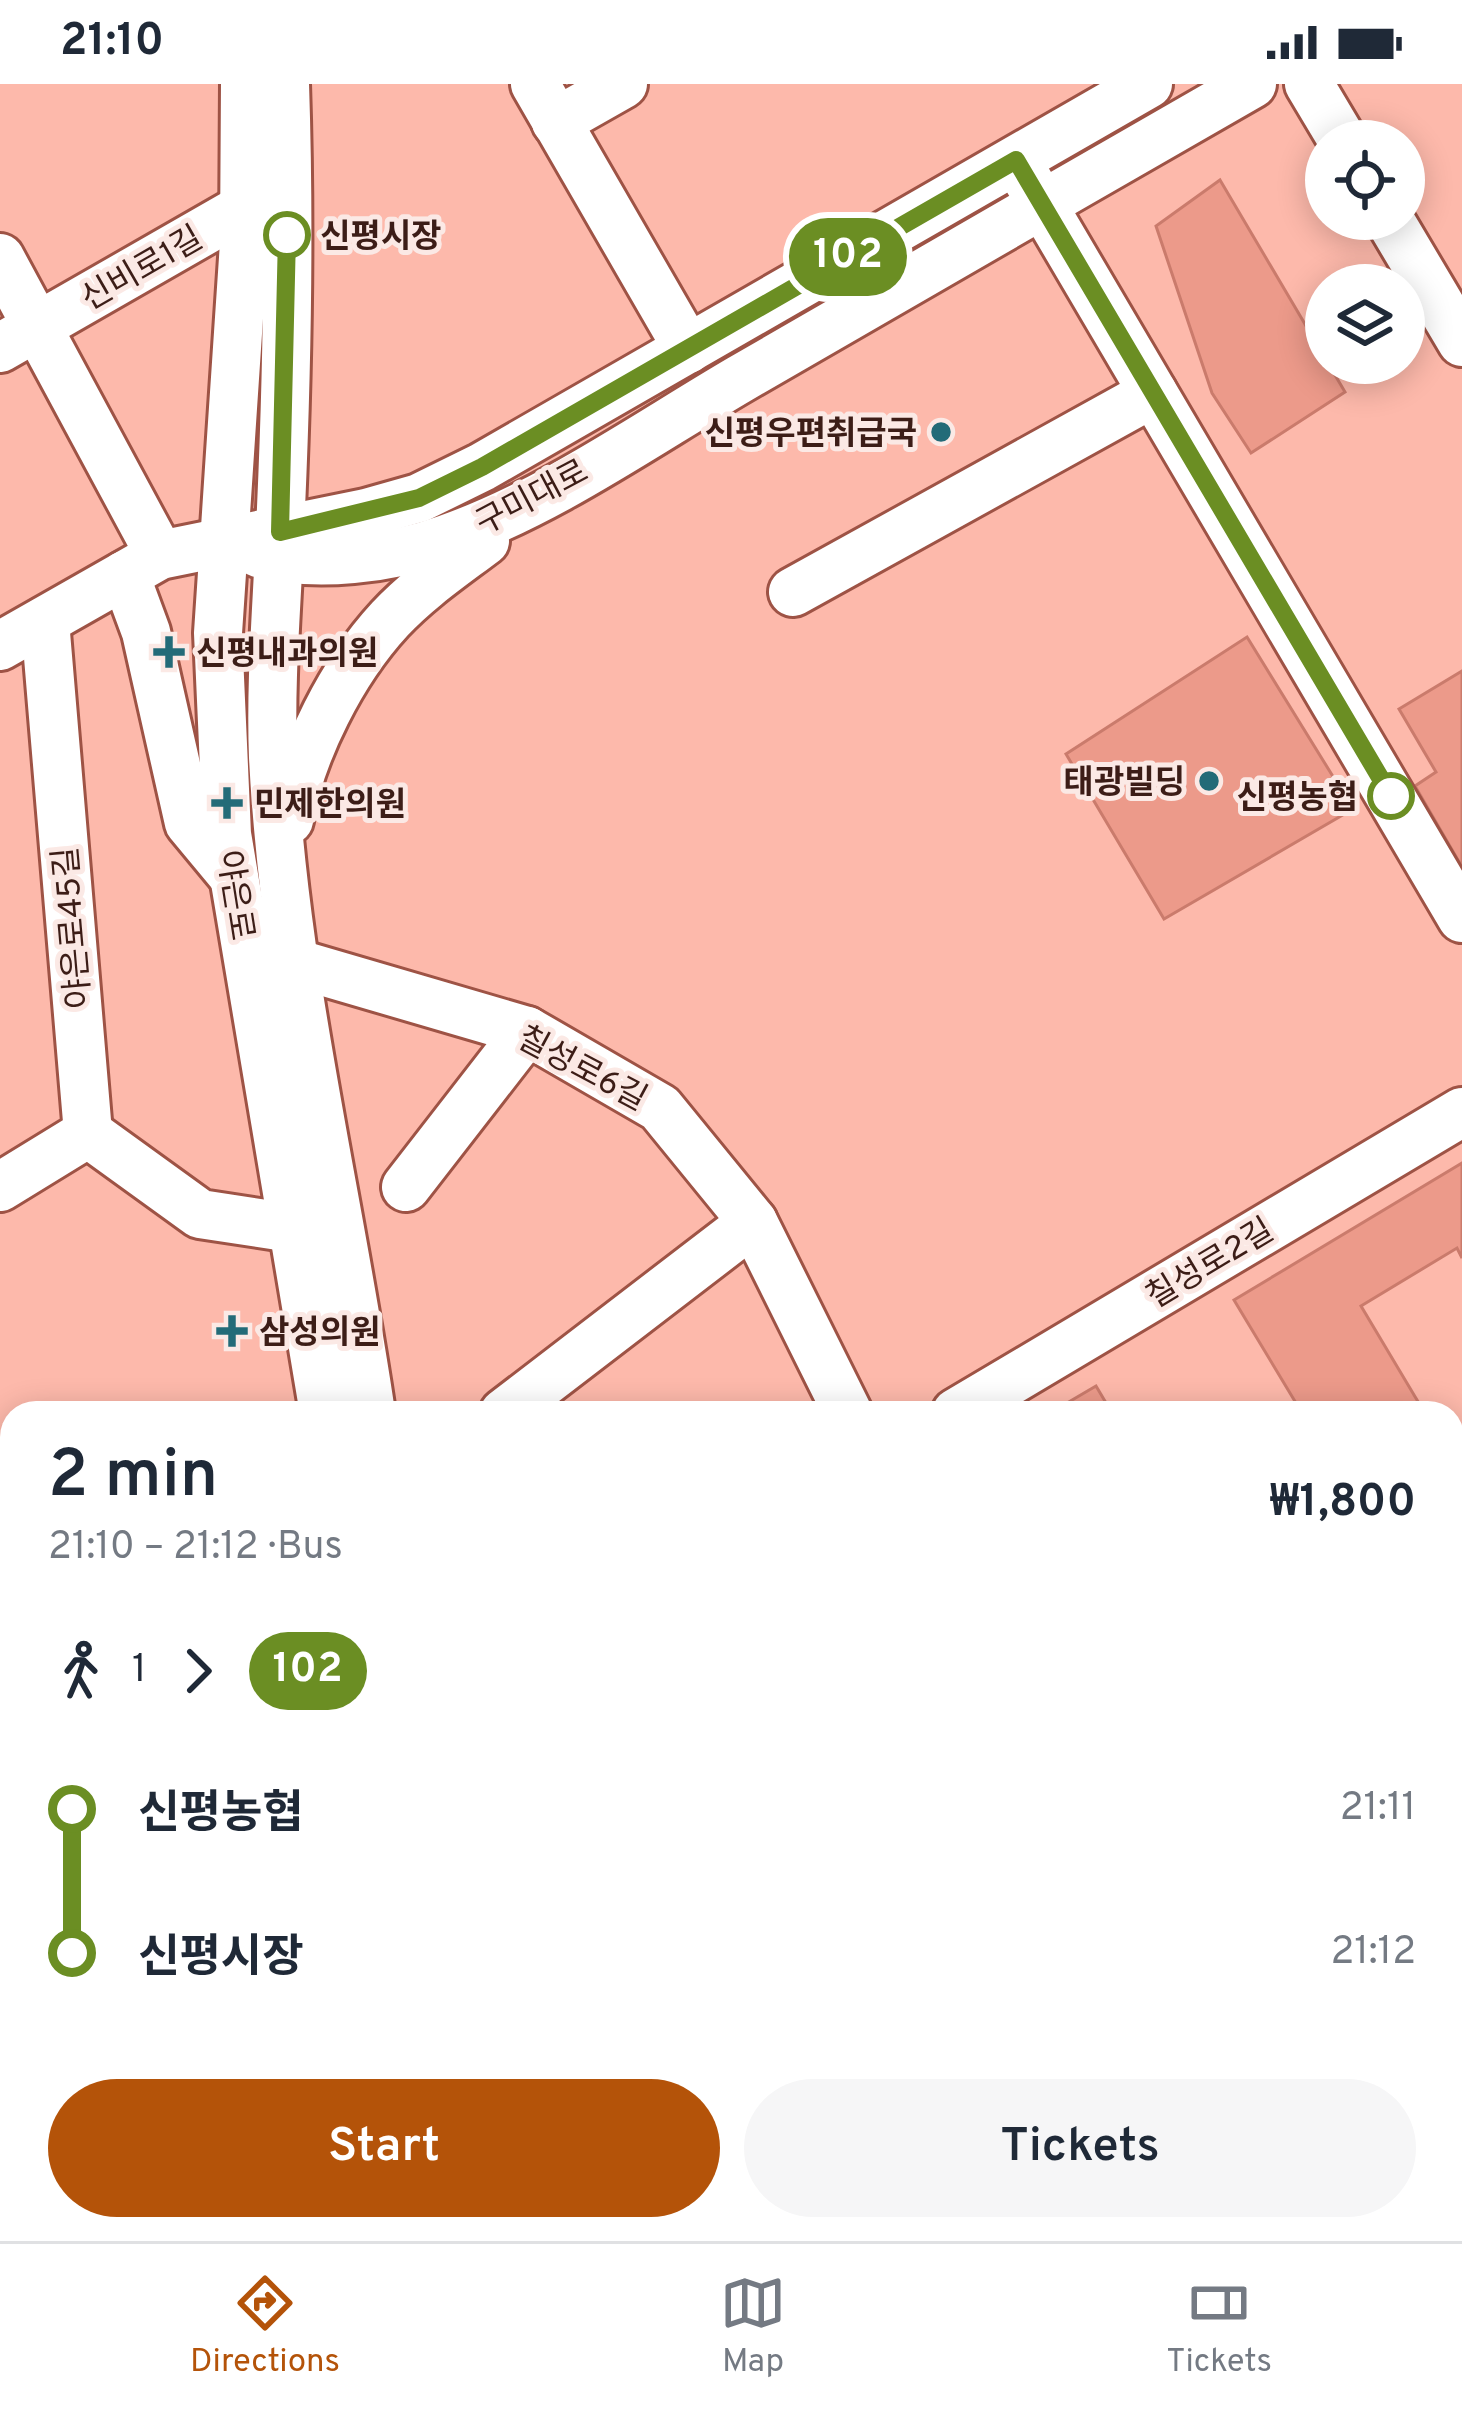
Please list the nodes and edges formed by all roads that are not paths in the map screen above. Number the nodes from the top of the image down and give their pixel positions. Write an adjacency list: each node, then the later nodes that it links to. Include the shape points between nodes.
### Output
1 (216, 84): 10 (street)
2 (245, 84): 10 (street, 야은로)
3 (285, 84): 22 (street, 야은로)
4 (623, 84): 8 (street)
5 (1148, 84): 11 (street, 구미대로)
6 (1252, 84): 12 (street, 구미대로)
7 (1309, 84): 9 (street)
8 (546, 103): 18 (street)
9 (1330, 120)
10 (245, 134): 13 (street, 야은로)
11 (1016, 160): 12 (street); 18 (street, 구미대로)
12 (1042, 204): 19 (street); 20 (street, 구미대로)
13 (244, 208): 16 (street, 신비로1길); 21 (street, 야은로)
14 (1401, 240): 17 (street)
15 (0, 258): 16 (street)
16 (19, 337): 23 (street)
17 (1462, 342)
18 (688, 349): 22 (street, 구미대로, via 419,498)
19 (1153, 393): 24 (street); 29 (street)
20 (571, 477): 22 (street, 구미대로, via 405,553); 27 (street, via 387,622 322,726 293,796)
21 (224, 545): 22 (street, 구미대로); 23 (street); 28 (street, 야은로, via 218,633)
22 (279, 545): 27 (street, 야은로, via 273,756)
23 (142, 565): 25 (street); 28 (street, via 146,632 189,823)
24 (793, 592)
25 (45, 621): 26 (street); 33 (street, 야은로45길)
26 (0, 646)
27 (282, 861): 30 (street, 야은로)
28 (234, 877): 37 (street, 야은로)
29 (1462, 918)
30 (298, 964): 31 (street, 칠성로6길); 39 (street, 야은로)
31 (527, 1031): 35 (street); 36 (street, 칠성로6길, via 660,1108)
32 (1462, 1112): 42 (street, 칠성로2길)
33 (88, 1133): 34 (street); 37 (street, via 200,1214)
34 (0, 1187)
35 (406, 1187)
36 (753, 1222): 40 (street); 41 (street, 칠성로6길)
37 (292, 1228): 38 (street, 야은로)
38 (322, 1401)
39 (369, 1401)
40 (520, 1401)
41 (842, 1401)
42 (976, 1401)

